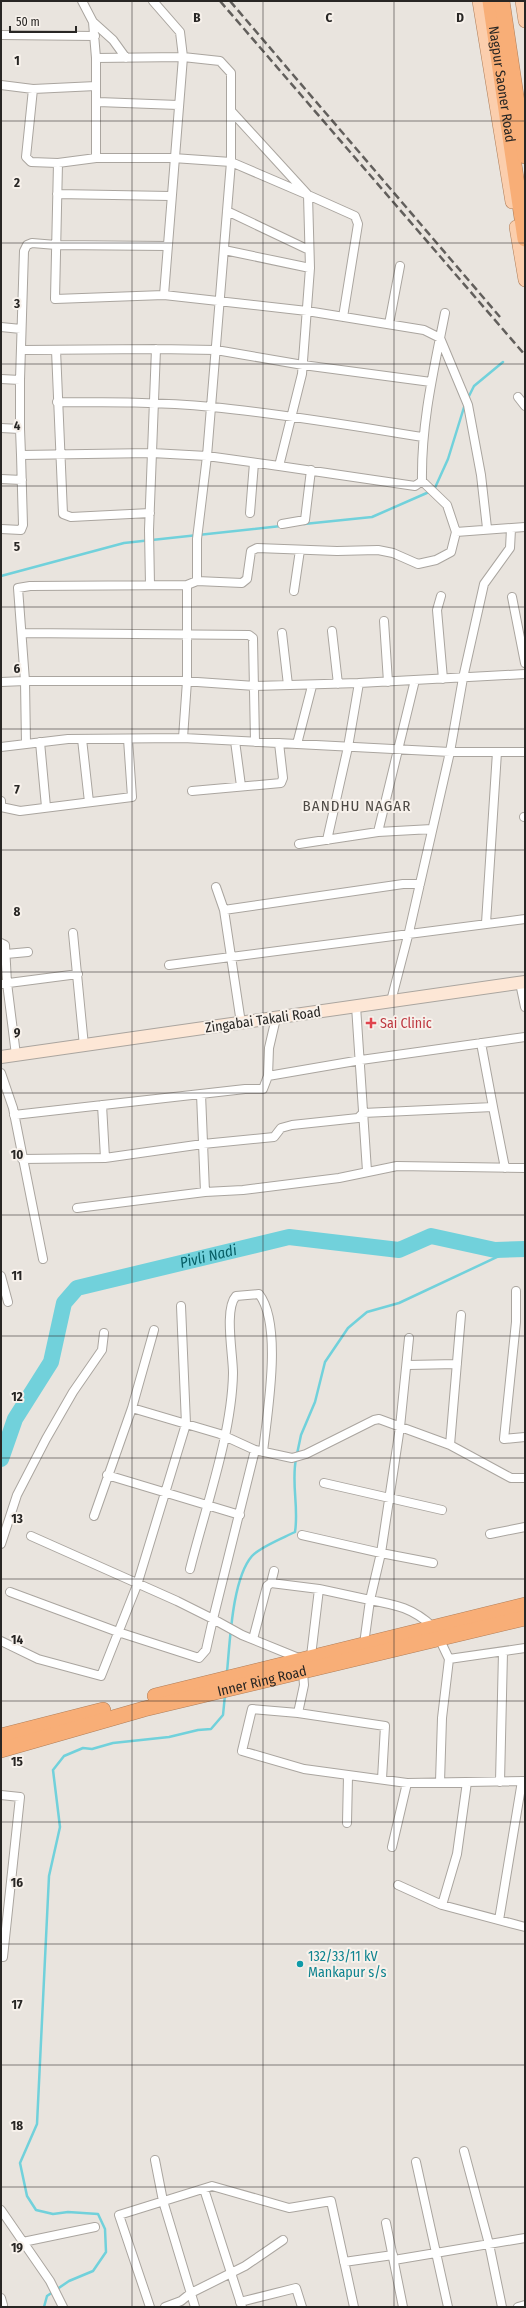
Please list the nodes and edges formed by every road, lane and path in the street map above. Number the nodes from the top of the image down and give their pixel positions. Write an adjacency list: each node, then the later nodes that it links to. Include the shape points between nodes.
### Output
1 (82, 1): 8 (street)
2 (153, 1): 11 (street, via 180,32)
3 (480, 1): 36 (main road)
4 (490, 1): 29 (highway, Nagpur Saoner Road)
5 (502, 1): 20 (highway, Nagpur Saoner Road)
6 (522, 1): 7 (main road)
7 (525, 21)
8 (93, 22): 10 (street); 13 (street, via 113,40)
9 (1, 35): 10 (street)
10 (95, 36): 12 (street)
11 (183, 57): 13 (street); 18 (street); 19 (street, via 220,61 231,73)
12 (96, 58): 13 (street); 15 (street)
13 (126, 58)
14 (1, 85): 16 (street)
15 (96, 86): 16 (street); 17 (street)
16 (33, 89): 24 (street, via 26,157 31,162)
17 (98, 102): 18 (street); 21 (street)
18 (178, 105): 22 (street)
19 (232, 112): 23 (street); 26 (street)
20 (525, 156)
21 (96, 158): 22 (street); 24 (street)
22 (173, 158): 23 (street); 27 (street)
23 (231, 162): 26 (street); 28 (street)
24 (58, 163): 25 (street)
25 (57, 194): 27 (street); 30 (street)
26 (308, 195): 33 (street); 41 (street, via 355,216 358,224)
27 (170, 196): 31 (street)
28 (227, 211): 32 (street); 33 (street)
29 (525, 239)
30 (56, 245): 31 (street); 37 (street, via 55,299); 44 (street, via 32,243 27,245 24,251)
31 (167, 246): 37 (street)
32 (224, 250): 35 (street); 38 (street)
33 (309, 250): 35 (street)
34 (400, 266): 42 (street)
35 (310, 268): 39 (street)
36 (525, 280)
37 (164, 295): 38 (street)
38 (220, 302): 39 (street); 49 (street)
39 (307, 311): 41 (street); 50 (street)
40 (445, 313): 45 (street)
41 (343, 317): 42 (street)
42 (389, 324): 45 (street, via 424,330)
43 (1, 327): 44 (street)
44 (22, 329): 47 (street)
45 (440, 338): 53 (street); 77 (street, via 468,405 481,475)
46 (156, 349): 48 (street); 49 (street); 56 (street)
47 (21, 350): 48 (street); 52 (street)
48 (56, 350): 55 (street)
49 (216, 350): 50 (street); 58 (street)
50 (303, 365): 53 (street); 59 (street)
51 (1, 379): 52 (street)
52 (20, 380): 61 (street)
53 (431, 382): 62 (street)
54 (518, 398): 57 (street)
55 (57, 402): 56 (street); 65 (street)
56 (154, 403): 58 (street); 63 (street)
57 (525, 406)
58 (211, 407): 59 (street); 66 (street)
59 (292, 416): 62 (street); 68 (street)
60 (1, 428): 61 (street)
61 (20, 429): 64 (street)
62 (423, 437): 72 (street)
63 (152, 453): 65 (street); 66 (street); 73 (street)
64 (22, 455): 65 (street); 71 (street)
65 (59, 455): 73 (street, via 63,514 71,517)
66 (207, 456): 67 (street); 82 (street, via 198,535)
67 (254, 463): 68 (street); 74 (street)
68 (279, 466): 69 (street)
69 (311, 470): 72 (street, via 415,486); 75 (street, via 305,520)
70 (1, 479): 71 (street)
71 (22, 480): 78 (street, via 21,530)
72 (422, 481): 80 (street, via 447,505)
73 (150, 513): 83 (street)
74 (250, 513)
75 (282, 524)
76 (525, 527): 79 (street)
77 (487, 528): 79 (street); 80 (street)
78 (1, 529)
79 (511, 529): 95 (street, via 510,548 484,584)
80 (456, 532): 81 (street, via 451,552 418,564 394,553 378,550)
81 (300, 550): 82 (street, via 257,548 251,551 247,579 242,583); 85 (street)
82 (197, 581): 84 (street)
83 (150, 585): 84 (street); 90 (street, via 18,588)
84 (187, 585): 92 (street)
85 (294, 591)
86 (441, 596): 96 (street, via 437,610)
87 (512, 597): 93 (street)
88 (384, 621): 101 (street)
89 (332, 631): 103 (street)
90 (22, 633): 92 (street); 100 (street)
91 (282, 633): 104 (street)
92 (187, 634): 98 (street); 105 (street, via 249,634 253,638)
93 (525, 662)
94 (525, 674): 95 (street)
95 (463, 678): 96 (street); 119 (street)
96 (443, 679): 97 (street)
97 (415, 680): 101 (street); 118 (street)
98 (187, 681): 100 (street); 105 (street); 107 (street)
99 (1, 682): 100 (street)
100 (25, 682): 114 (street)
101 (388, 682): 102 (street)
102 (359, 683): 103 (street); 117 (street)
103 (338, 684): 106 (street)
104 (288, 685): 105 (street); 106 (street)
105 (255, 686): 112 (street)
106 (312, 686): 115 (street)
107 (183, 738): 109 (street); 110 (street)
108 (82, 739): 109 (street); 111 (street); 125 (street)
109 (128, 739): 125 (street, via 132,797)
110 (235, 741): 112 (street); 122 (street)
111 (40, 742): 114 (street); 126 (street)
112 (255, 742): 113 (street)
113 (279, 743): 115 (street); 122 (street, via 284,778 281,783)
114 (26, 744): 116 (street)
115 (297, 744): 117 (street)
116 (1, 747)
117 (348, 747): 118 (street); 129 (street)
118 (398, 749): 119 (street); 128 (street)
119 (450, 752): 120 (street); 127 (street)
120 (496, 752): 121 (street); 135 (street)
121 (525, 752)
122 (241, 786): 123 (street)
123 (192, 791)
124 (1, 801): 126 (street, via 1,807 20,811)
125 (89, 802): 126 (street)
126 (46, 808)
127 (432, 829): 128 (street); 131 (street)
128 (378, 832): 129 (street)
129 (327, 840): 130 (street)
130 (299, 844)
131 (420, 884): 133 (street, via 403,884); 136 (street)
132 (216, 887): 133 (street)
133 (224, 910): 141 (street)
134 (525, 919): 135 (street)
135 (486, 923): 136 (street)
136 (410, 932): 141 (street); 146 (street)
137 (73, 933): 143 (street)
138 (1, 943): 140 (street, via 5,946)
139 (28, 952): 140 (street)
140 (6, 954): 145 (street)
141 (231, 957): 142 (street); 150 (street)
142 (169, 965)
143 (78, 974): 145 (street); 153 (street)
144 (523, 982): 146 (street, Zingabai Takali Road); 148 (street)
145 (4, 984): 154 (street)
146 (391, 1001): 147 (street, Zingabai Takali Road)
147 (356, 1006): 149 (street, Zingabai Takali Road); 156 (street)
148 (525, 1006)
149 (276, 1018): 150 (street, Zingabai Takali Road); 158 (street, via 269,1048)
150 (241, 1023): 153 (street, Zingabai Takali Road)
151 (525, 1037): 152 (street)
152 (481, 1043): 156 (street); 161 (street)
153 (84, 1046): 154 (street, Zingabai Takali Road)
154 (16, 1055): 155 (street, Zingabai Takali Road)
155 (1, 1057)
156 (361, 1060): 158 (street); 162 (street)
157 (1, 1073): 163 (street)
158 (268, 1076): 159 (street, via 263,1089)
159 (201, 1094): 160 (street); 164 (street)
160 (102, 1106): 163 (street); 165 (street)
161 (493, 1107): 162 (street); 167 (street)
162 (363, 1113): 164 (street, via 358,1118 292,1125 281,1128 274,1137); 169 (street)
163 (14, 1115): 166 (street)
164 (203, 1144): 165 (street); 170 (street)
165 (105, 1158): 166 (street)
166 (22, 1159): 172 (street)
167 (505, 1168): 168 (street); 169 (street, via 397,1166)
168 (525, 1168)
169 (368, 1171): 170 (street, via 339,1178)
170 (205, 1192): 171 (street)
171 (77, 1208)
172 (43, 1259)
173 (1, 1276): 175 (street)
174 (516, 1291): 187 (street, via 516,1322 504,1439)
175 (8, 1302)
176 (181, 1306): 184 (street)
177 (461, 1315): 181 (street)
178 (154, 1330): 183 (street)
179 (104, 1333): 203 (street, via 102,1350 73,1392 17,1496)
180 (409, 1338): 182 (street)
181 (457, 1364): 182 (street); 188 (street)
182 (408, 1365): 185 (street)
183 (132, 1408): 184 (street); 190 (street)
184 (186, 1424): 186 (street); 193 (street)
185 (400, 1427): 188 (street); 189 (street, via 379,1419 374,1420 306,1454 292,1458); 194 (street)
186 (225, 1437): 189 (street); 189 (street, via 233,1374 231,1301 236,1296 260,1294 265,1301 272,1345 271,1384); 195 (street)
187 (525, 1437)
188 (450, 1445): 191 (street, via 511,1478)
189 (259, 1451): 197 (street)
190 (108, 1475): 193 (street); 198 (street)
191 (525, 1478)
192 (324, 1483): 194 (street)
193 (166, 1492): 195 (street); 209 (street)
194 (388, 1496): 196 (street); 204 (street)
195 (206, 1503): 197 (street); 206 (street)
196 (442, 1510)
197 (240, 1515): 215 (street)
198 (94, 1516)
199 (525, 1527): 200 (street)
200 (490, 1534)
201 (302, 1535): 204 (street)
202 (31, 1536): 209 (street)
203 (1, 1544)
204 (381, 1553): 205 (street); 212 (street)
205 (433, 1563)
206 (190, 1569)
207 (274, 1571): 208 (street)
208 (271, 1583): 210 (street); 218 (street, via 267,1586)
209 (137, 1585): 215 (street); 216 (street)
210 (320, 1589): 212 (street); 224 (street)
211 (10, 1592): 216 (street)
212 (370, 1600): 217 (street, via 403,1606 420,1615); 220 (street)
213 (525, 1605): 217 (highway, Inner Ring Road)
214 (525, 1618): 217 (highway, Inner Ring Road)
215 (213, 1619): 216 (street, via 206,1650 199,1658); 218 (street)
216 (118, 1632): 219 (street, via 101,1676 38,1659)
217 (436, 1633): 220 (highway, Inner Ring Road); 223 (street); 224 (highway, Inner Ring Road)
218 (253, 1640): 224 (street)
219 (1, 1642)
220 (364, 1644): 224 (highway, Inner Ring Road)
221 (525, 1648): 222 (street)
222 (503, 1652): 223 (street); 234 (street)
223 (449, 1659): 232 (street, via 442,1718)
224 (305, 1662): 225 (highway, Inner Ring Road); 226 (street, via 304,1686)
225 (230, 1685): 227 (highway, Inner Ring Road, via 204,1684); 228 (highway, Inner Ring Road)
226 (298, 1713): 229 (street, via 252,1709 242,1751 304,1769); 230 (street, via 385,1726)
227 (1, 1736)
228 (1, 1750)
229 (348, 1776): 230 (street); 237 (street)
230 (382, 1779): 235 (street)
231 (524, 1781): 234 (street); 241 (street)
232 (440, 1782): 233 (street); 235 (street)
233 (467, 1782): 234 (street); 240 (street, via 457,1854)
234 (500, 1782)
235 (407, 1783): 238 (street)
236 (1, 1795): 243 (street, via 20,1797 4,1957)
237 (347, 1823)
238 (392, 1847)
239 (398, 1885): 240 (street)
240 (442, 1905): 241 (street)
241 (499, 1920): 242 (street)
242 (525, 1927)
243 (1, 1957)
244 (464, 2151): 255 (street)
245 (155, 2160): 248 (street)
246 (416, 2162): 256 (street)
247 (204, 2189): 248 (street); 258 (street, via 212,2186 289,2208 332,2200); 259 (street)
248 (163, 2201): 260 (street); 266 (street, via 120,2215)
249 (1, 2210): 254 (street)
250 (386, 2223): 257 (street)
251 (95, 2228): 254 (street)
252 (525, 2238): 255 (street)
253 (283, 2240): 259 (street)
254 (23, 2242): 265 (street, via 50,2281)
255 (489, 2244): 256 (street); 273 (street)
256 (436, 2253): 257 (street); 272 (street)
257 (394, 2258): 258 (street); 271 (street)
258 (344, 2262): 270 (street)
259 (231, 2273): 260 (street); 262 (street)
260 (191, 2293): 267 (street, via 181,2301); 268 (street)
261 (1, 2298): 264 (street)
262 (241, 2304): 269 (street, via 296,2288)
263 (525, 2305): 274 (street)
264 (1, 2307)
265 (63, 2307)
266 (150, 2307)
267 (165, 2307)
268 (195, 2307)
269 (302, 2307)
270 (354, 2307)
271 (403, 2307)
272 (448, 2307)
273 (502, 2307)
274 (518, 2307)

